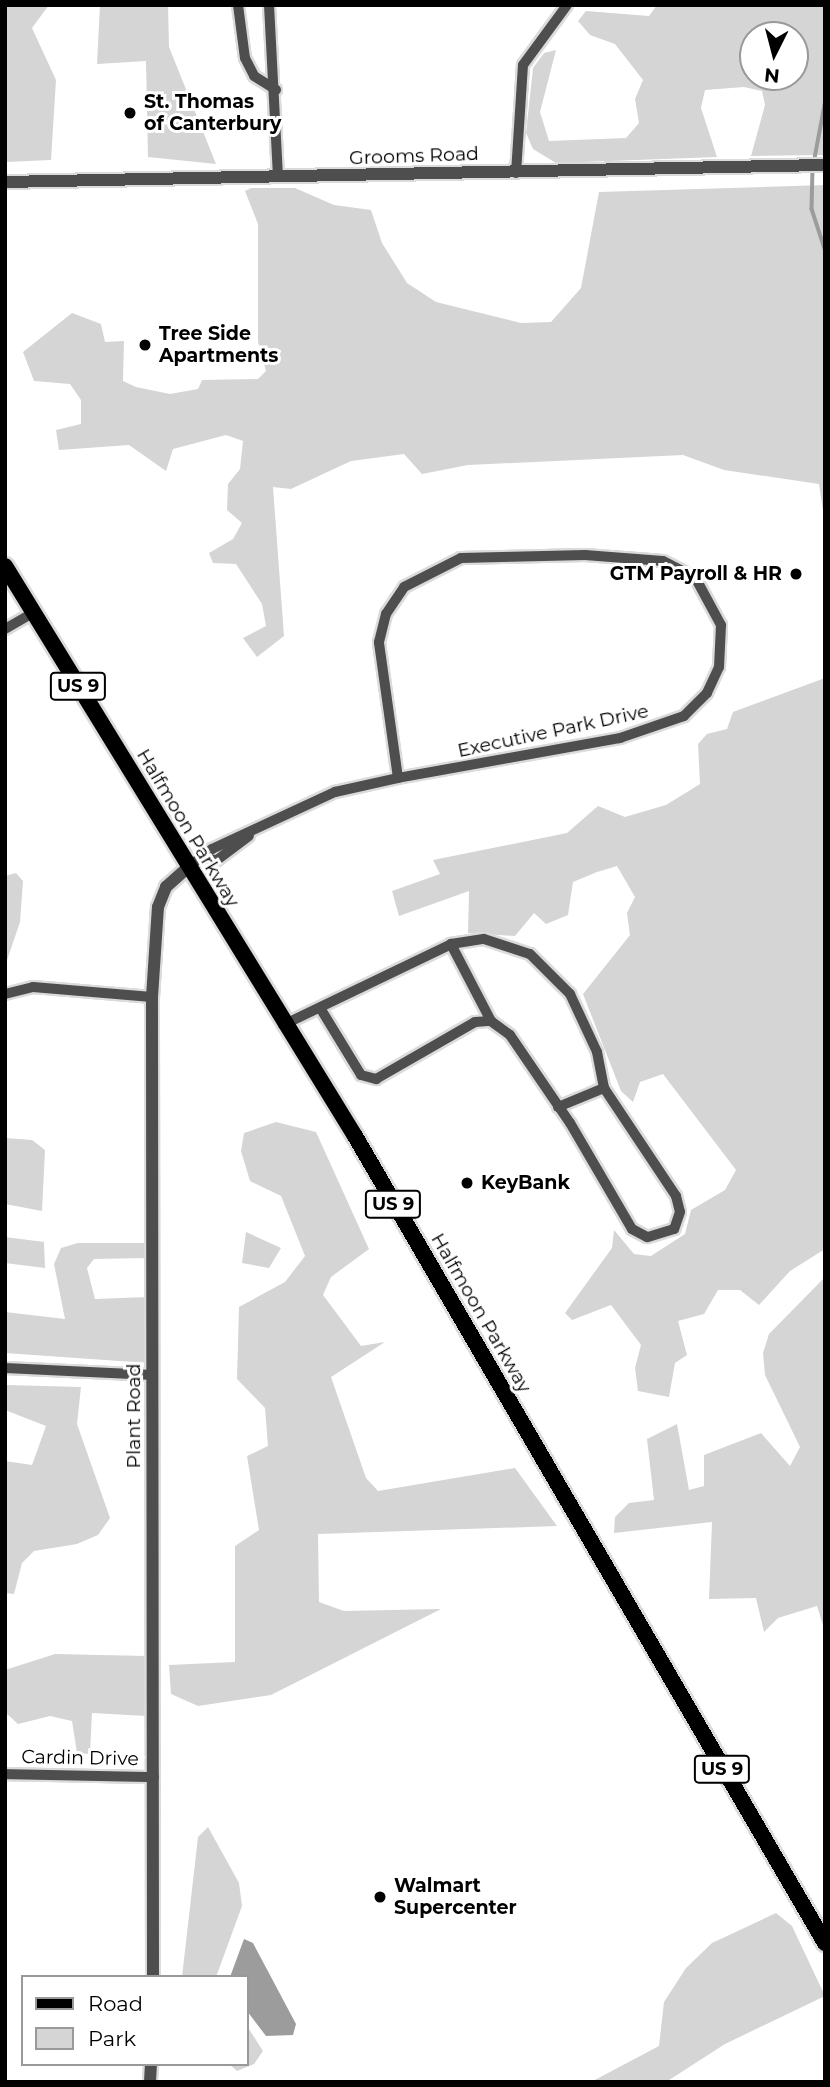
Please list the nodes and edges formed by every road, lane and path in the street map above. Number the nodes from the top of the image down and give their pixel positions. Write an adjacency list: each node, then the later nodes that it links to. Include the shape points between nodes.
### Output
1 (238, 5): 4 (street, via 245,58 254,76)
2 (269, 5): 4 (street)
3 (566, 5): 6 (street, via 523,65)
4 (276, 90): 7 (street)
5 (825, 166): 6 (street, Grooms Road)
6 (516, 173): 7 (street, Grooms Road)
7 (278, 177): 8 (street, Grooms Road)
8 (5, 182)
9 (5, 566): 10 (main road, Halfmoon Parkway / US 9)
10 (34, 612): 11 (street); 13 (main road, Halfmoon Parkway / US 9)
11 (5, 629)
12 (398, 778): 12 (street, Executive Park Drive, via 620,738 684,716 707,693 719,667 721,625 710,596 681,567 641,558 461,558 418,577 395,599 379,642); 13 (street, Executive Park Drive, via 335,792 249,836 212,849)
13 (188, 867): 16 (street, Plant Road, via 166,887 158,907); 19 (main road, Halfmoon Parkway / US 9)
14 (451, 944): 17 (street); 18 (street); 20 (street, via 473,938 502,942 549,969 584,1020)
15 (5, 994): 16 (street, via 45,987)
16 (152, 997): 23 (street, Plant Road)
17 (322, 1011): 18 (street, via 361,1075 376,1079 475,1022); 19 (street)
18 (491, 1021): 21 (street, via 510,1035)
19 (283, 1026): 26 (main road, Halfmoon Parkway / US 9, via 355,1136)
20 (604, 1088): 21 (street); 21 (street, via 676,1196 678,1224 657,1237 632,1229)
21 (558, 1107)
22 (5, 1368): 23 (street)
23 (153, 1375): 25 (street, Plant Road)
24 (5, 1774): 25 (street, Cardin Drive)
25 (154, 1777): 27 (street, Plant Road)
26 (825, 1943)
27 (153, 1975)

